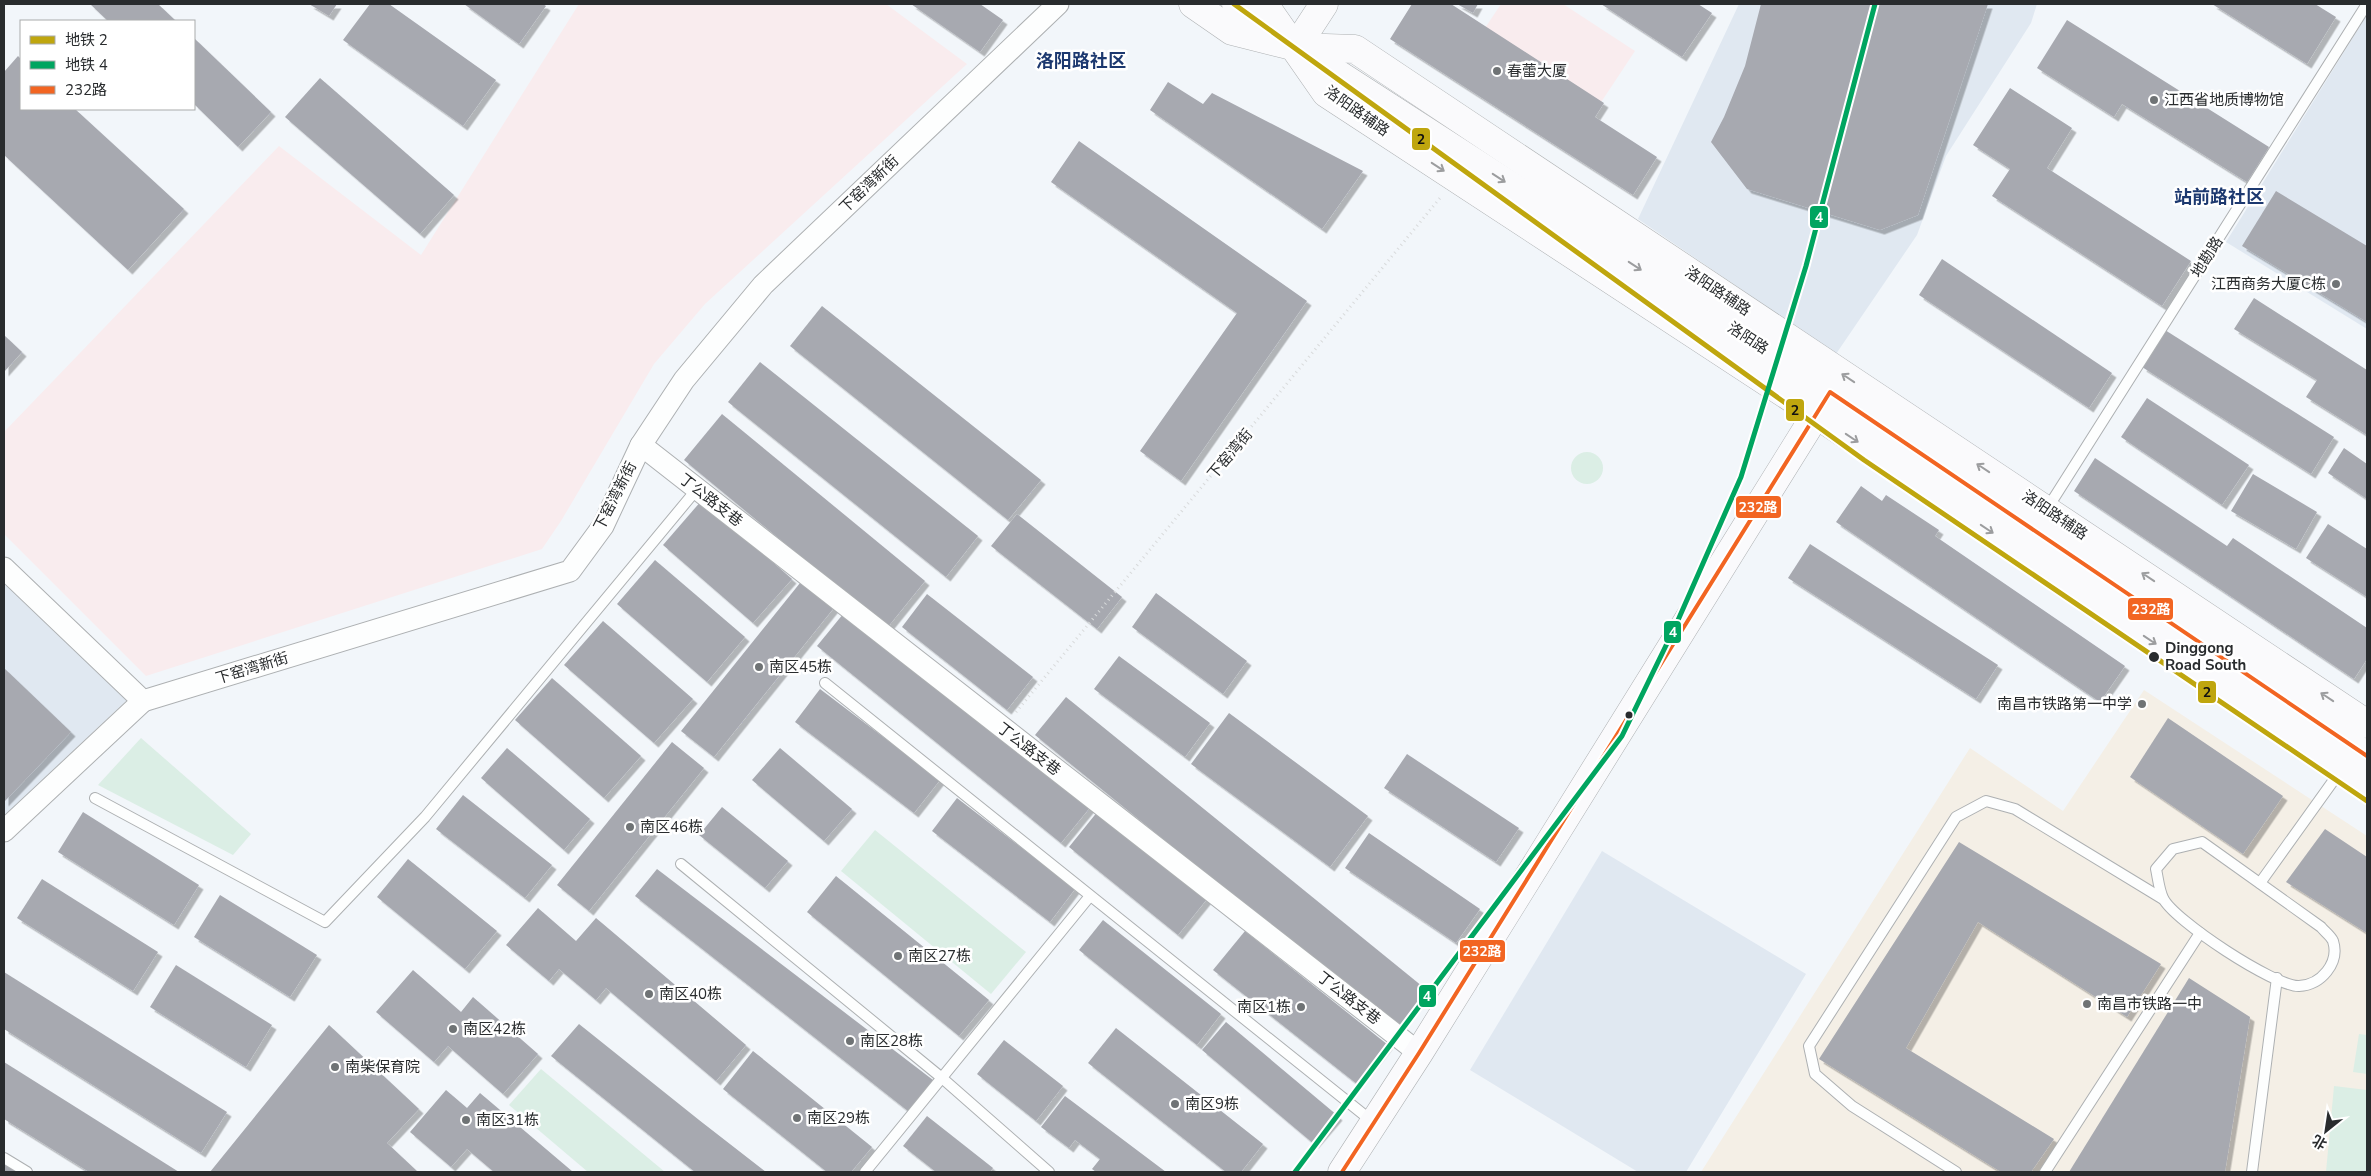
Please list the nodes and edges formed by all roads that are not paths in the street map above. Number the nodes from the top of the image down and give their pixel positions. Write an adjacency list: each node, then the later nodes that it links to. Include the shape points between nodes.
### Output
1 (1058, 4): 10 (street, 下窑湾新街, via 763,285 684,380)
2 (1193, 4): 8 (street, 洛阳路, via 1232,31)
3 (1213, 4): 8 (street, 洛阳路, via 1237,22)
4 (1236, 4): 8 (street, 洛阳路)
5 (1264, 4): 8 (street, 洛阳路)
6 (1324, 4): 8 (street)
7 (2367, 4): 12 (lane, 地勘路)
8 (1296, 48): 9 (street, 洛阳路, one-way to 9); 9 (street, 洛阳路辅路, one-way to 9, via 1326,93 1456,178); 12 (street, 洛阳路辅路, one-way to 8, via 1355,49)
9 (1823, 403): 17 (street, 洛阳路); 18 (street, 洛阳路辅路, one-way to 18); 28 (street)
10 (641, 445): 11 (street, 丁公路支巷); 15 (street, 下窑湾新街, via 603,526 570,571)
11 (697, 489): 20 (lane, via 425,817 325,922); 28 (street, 丁公路支巷)
12 (2047, 510): 16 (street, 洛阳路辅路, one-way to 12)
13 (4, 568): 15 (street)
14 (825, 683): 24 (lane)
15 (143, 701): 21 (street)
16 (2367, 724)
17 (2367, 756)
18 (2342, 770): 19 (street, 洛阳路辅路); 23 (lane)
19 (2367, 787)
20 (94, 798)
21 (4, 831)
22 (681, 864): 29 (lane)
23 (2260, 883): 25 (lane, via 2202,842 2173,849 2156,868); 27 (lane, via 2321,927 2333,940 2334,961 2322,978 2298,986)
24 (1090, 896): 29 (lane); 30 (lane)
25 (2163, 899): 26 (lane, via 2186,924); 36 (lane, via 2015,809 1986,801 1956,817 1809,1046 1815,1074 1852,1106)
26 (2200, 933): 27 (lane, via 2264,974); 37 (lane)
27 (2277, 978): 38 (lane)
28 (1419, 1053): 30 (street)
29 (942, 1078): 33 (lane); 34 (lane)
30 (1374, 1123): 35 (street)
31 (4, 1158): 32 (lane)
32 (27, 1172)
33 (865, 1172)
34 (1049, 1172)
35 (1342, 1172)
36 (1956, 1172)
37 (2046, 1172)
38 (2252, 1172)

